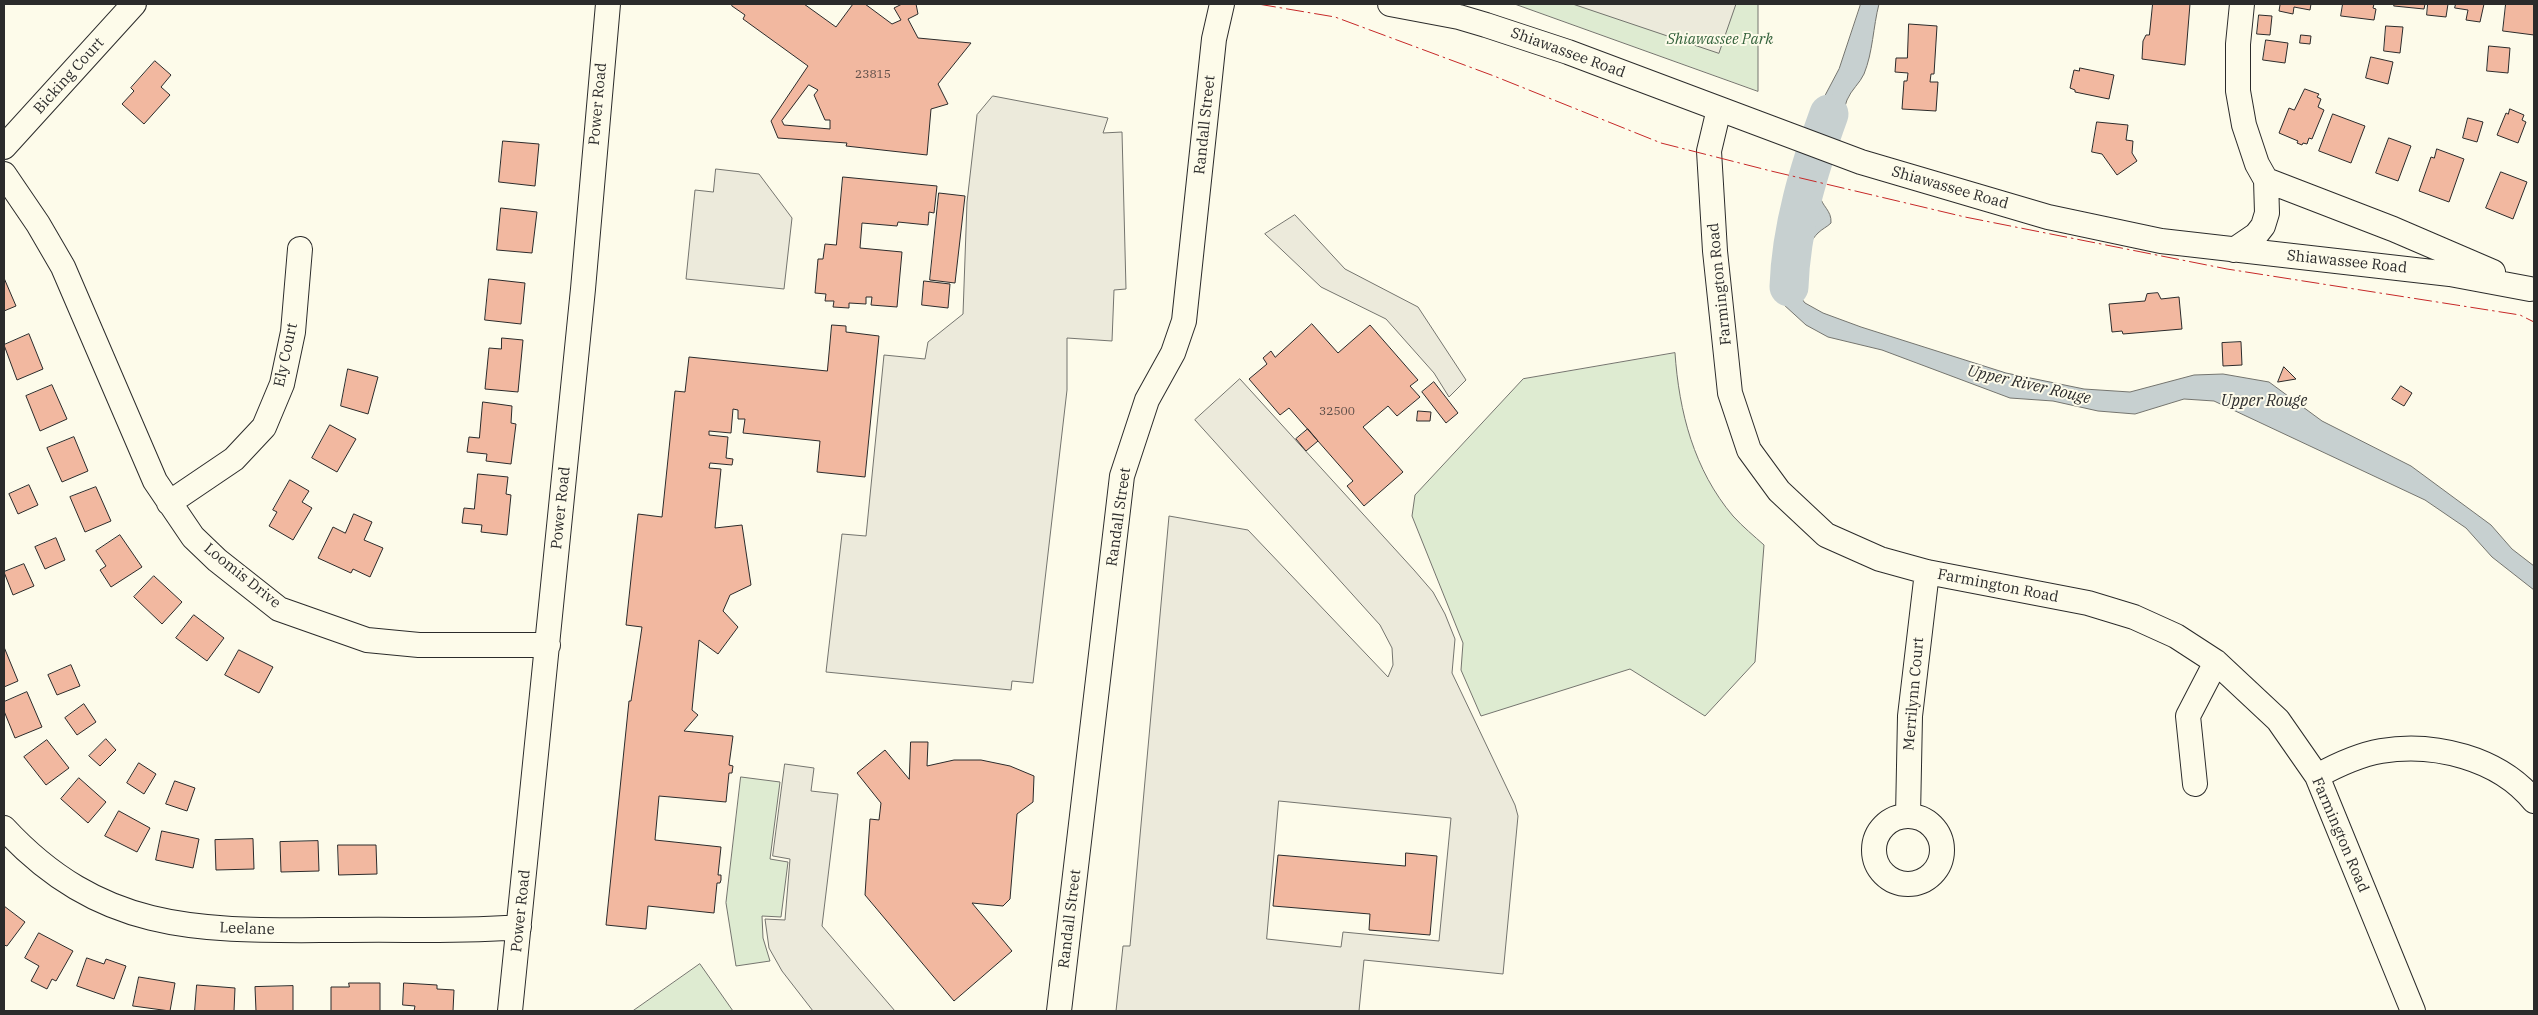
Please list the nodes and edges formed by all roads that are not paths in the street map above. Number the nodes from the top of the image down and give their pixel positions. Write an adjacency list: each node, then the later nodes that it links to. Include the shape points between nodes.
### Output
1 (134, 4): 7 (street, Bicking Court)
2 (608, 4): 15 (street, Power Road)
3 (1222, 4): 24 (street, Randall Street, via 1214,39 1184,321 1173,353 1147,400 1122,476)
4 (1390, 4): 6 (street, Shiawassee Road, via 1486,25)
5 (2242, 4): 9 (street, via 2238,91 2244,125)
6 (1719, 109): 11 (street, Shiawassee Road, via 1861,162 2048,217 2160,241); 14 (street, Farmington Road, via 1709,151 1715,251 1730,393 1749,450 1779,491 1826,535 1880,558)
7 (4, 148)
8 (4, 174): 13 (street, Loomis Drive, via 63,267 139,446)
9 (2266, 180): 11 (street, via 2267,213 2263,226); 12 (street, Shiawassee Road, via 2393,228)
10 (300, 249): 13 (street, Ely Court, via 293,332 282,384 264,427 234,459)
11 (2234, 250): 12 (street, Shiawassee Road, via 2440,272)
12 (2532, 290)
13 (169, 503): 15 (street, Loomis Drive, via 194,537 240,579 279,608 319,624 367,640 419,645)
14 (1927, 572): 16 (street, Farmington Road, via 2088,603 2134,617 2176,636); 20 (street, Merrilynn Court, via 1910,716)
15 (548, 645): 22 (street, Power Road)
16 (2216, 662): 17 (street, Farmington Road, via 2278,720); 18 (street, via 2188,716)
17 (2317, 776): 19 (street, via 2340,764 2381,751 2419,748 2452,753 2482,763 2506,776); 25 (street, Farmington Road)
18 (2195, 784)
19 (2534, 801)
20 (1908, 816)
21 (4, 828): 22 (street, Leelane, via 29,855 92,898 178,924 243,930)
22 (519, 927): 23 (street, Power Road)
23 (510, 1011)
24 (1059, 1011)
25 (2413, 1011)

